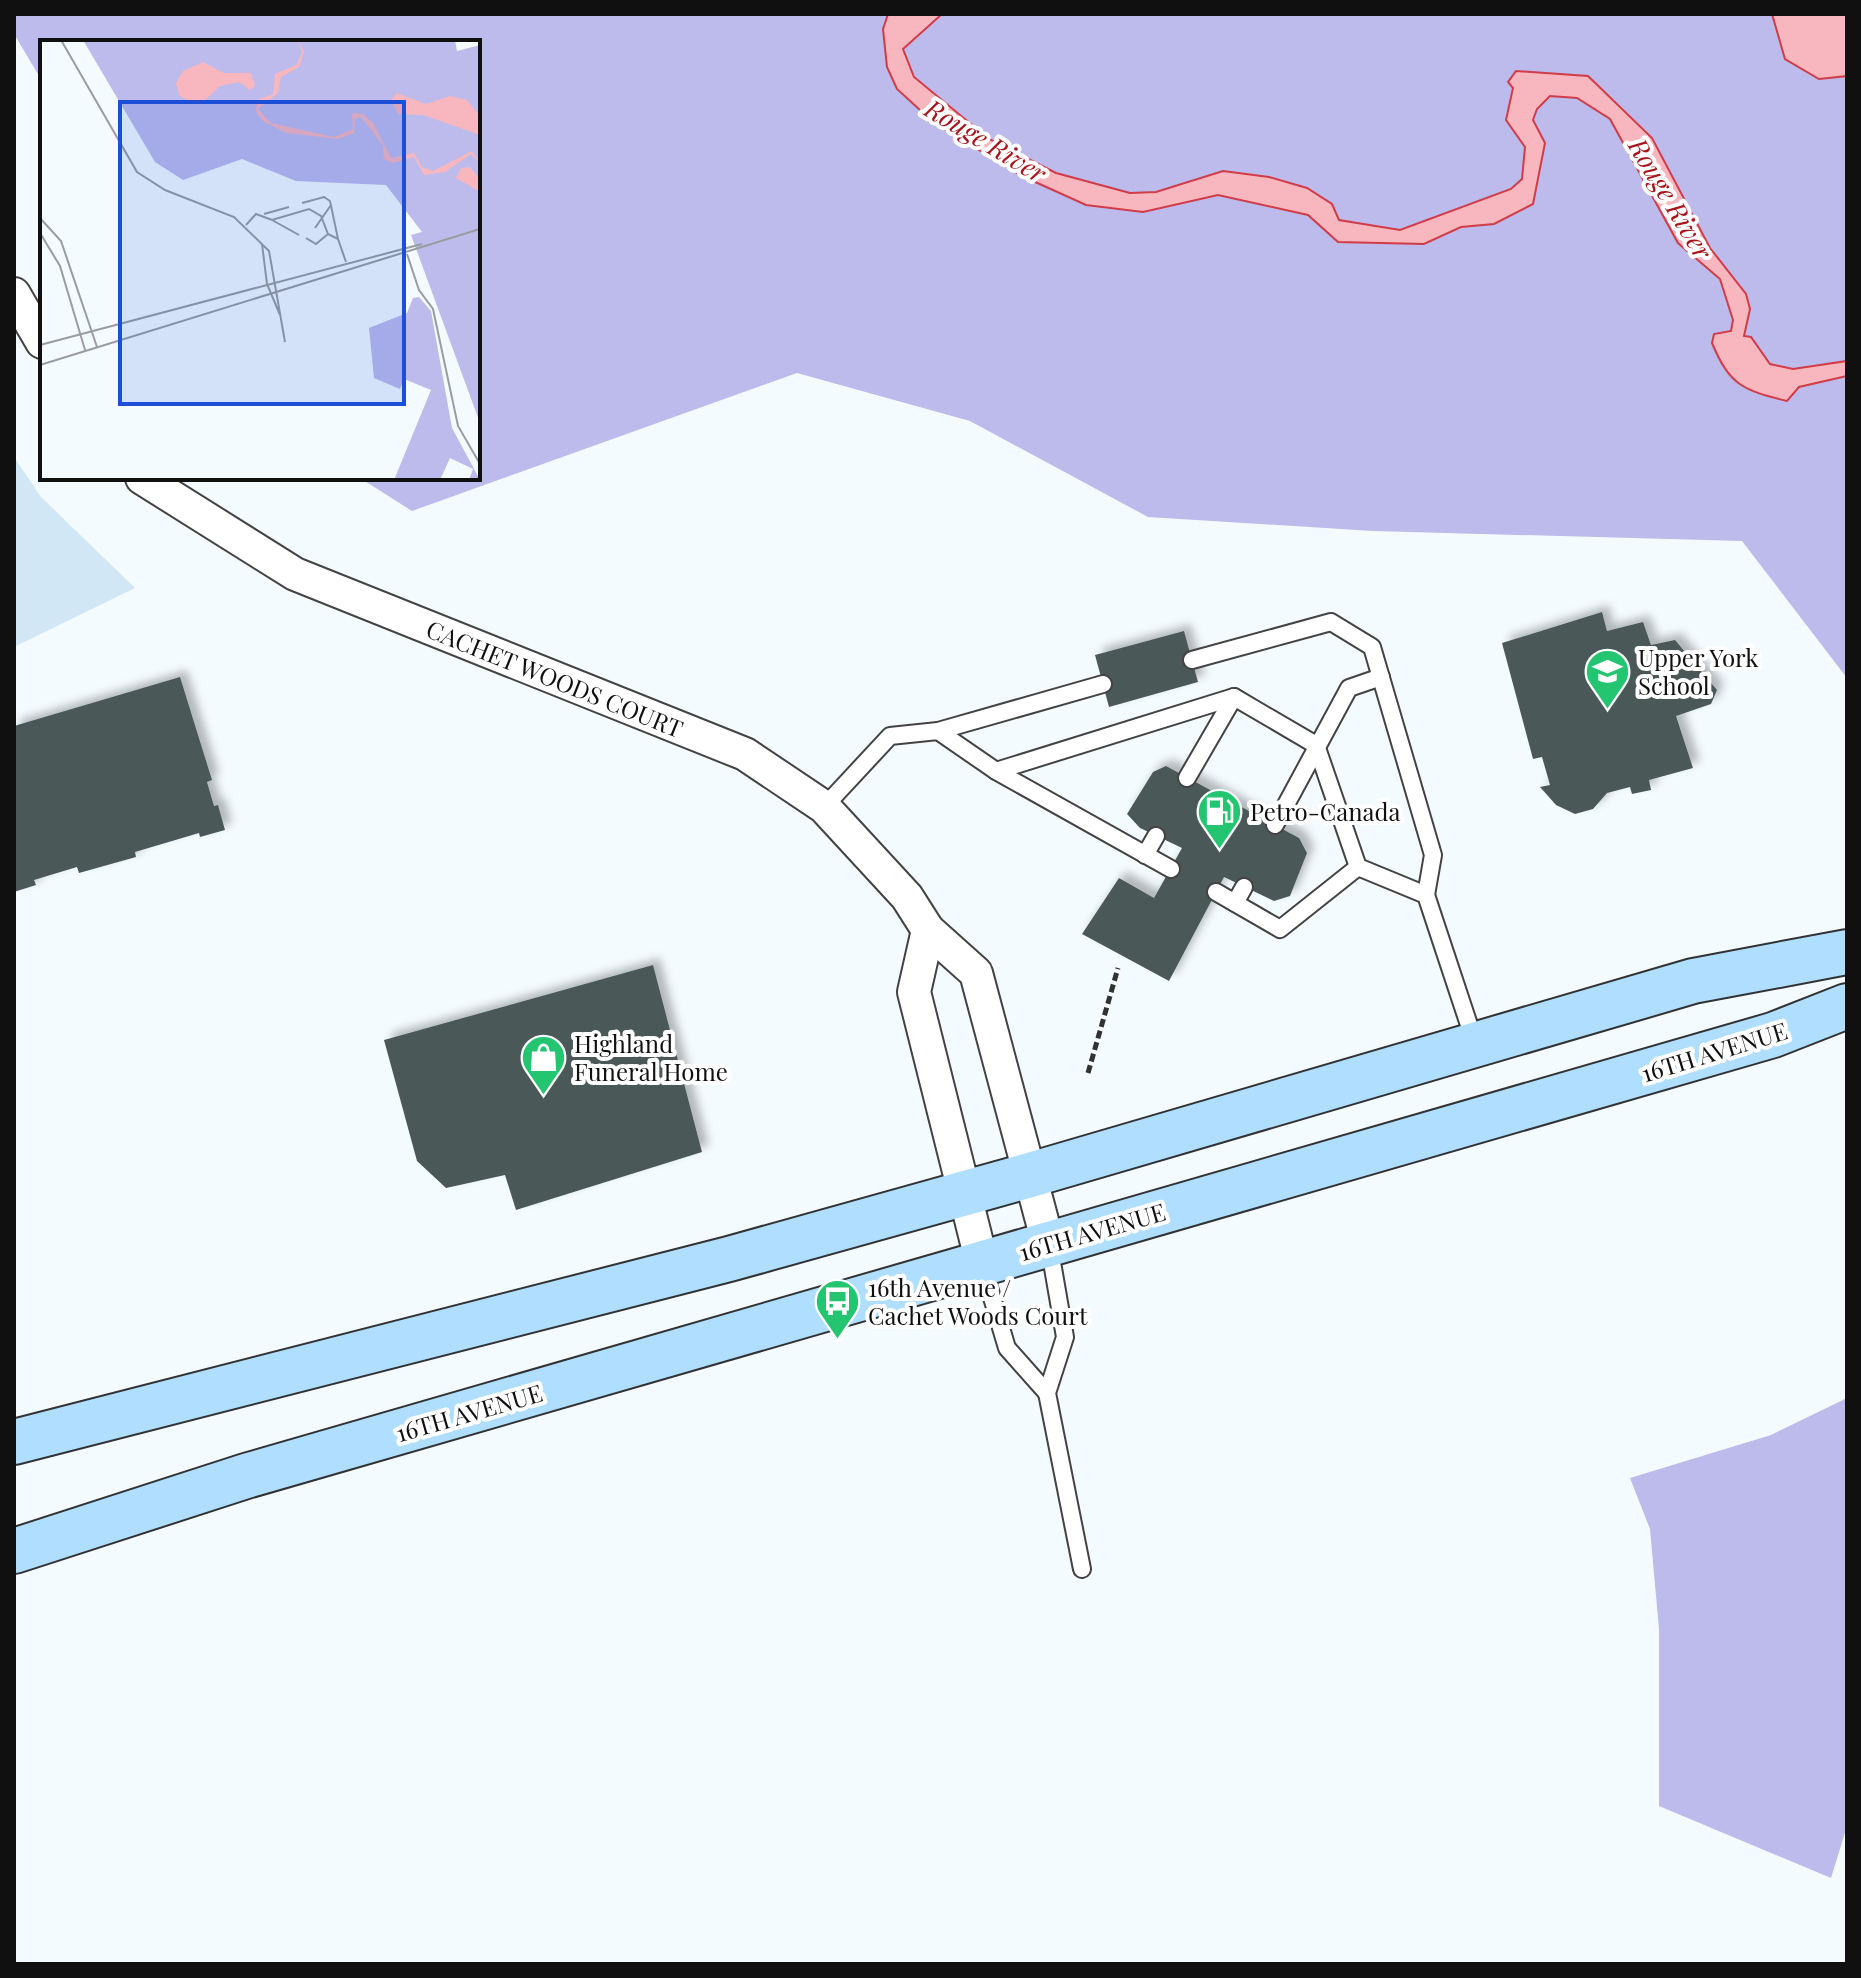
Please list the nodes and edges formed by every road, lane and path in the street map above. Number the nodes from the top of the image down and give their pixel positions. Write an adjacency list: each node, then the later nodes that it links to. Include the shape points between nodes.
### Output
1 (14, 294): 2 (street)
2 (40, 339)
3 (145, 480): 12 (street, CACHET WOODS COURT, via 295,574 745,754)
4 (1192, 660): 5 (lane, via 1331,622 1372,647)
5 (1381, 677): 9 (lane, via 1349,688); 20 (lane, via 1433,855)
6 (1103, 684): 8 (lane)
7 (1234, 697): 9 (lane); 10 (lane); 11 (lane)
8 (938, 731): 10 (lane); 12 (lane, via 890,736)
9 (1316, 745): 13 (lane); 16 (lane)
10 (996, 771): 15 (lane)
11 (1187, 778)
12 (824, 807): 22 (street, CACHET WOODS COURT, via 907,897)
13 (1275, 825)
14 (1156, 836): 15 (lane)
15 (1145, 855): 17 (lane)
16 (1358, 867): 20 (lane); 21 (lane, via 1280,929)
17 (1171, 869)
18 (1244, 887): 21 (lane)
19 (1216, 892): 21 (lane)
20 (1426, 895): 26 (lane)
21 (1235, 903)
22 (928, 930): 28 (street, CACHET WOODS COURT, via 976,973); 29 (street, via 914,992)
23 (1847, 952): 26 (main road, via 1693,981)
24 (1118, 968): 27 (path)
25 (1847, 1006): 30 (main road, 16TH AVENUE, via 1773,1035)
26 (1476, 1044): 28 (main road)
27 (1088, 1073)
28 (1030, 1175): 29 (main road); 30 (street, CACHET WOODS COURT)
29 (962, 1194): 31 (street); 33 (main road)
30 (1048, 1243): 31 (main road, 16TH AVENUE); 32 (lane, via 1065,1337)
31 (982, 1263): 32 (lane, via 1007,1348); 34 (main road, 16TH AVENUE, via 261,1472)
32 (1047, 1393): 35 (lane)
33 (14, 1442)
34 (14, 1551)
35 (1082, 1569)

